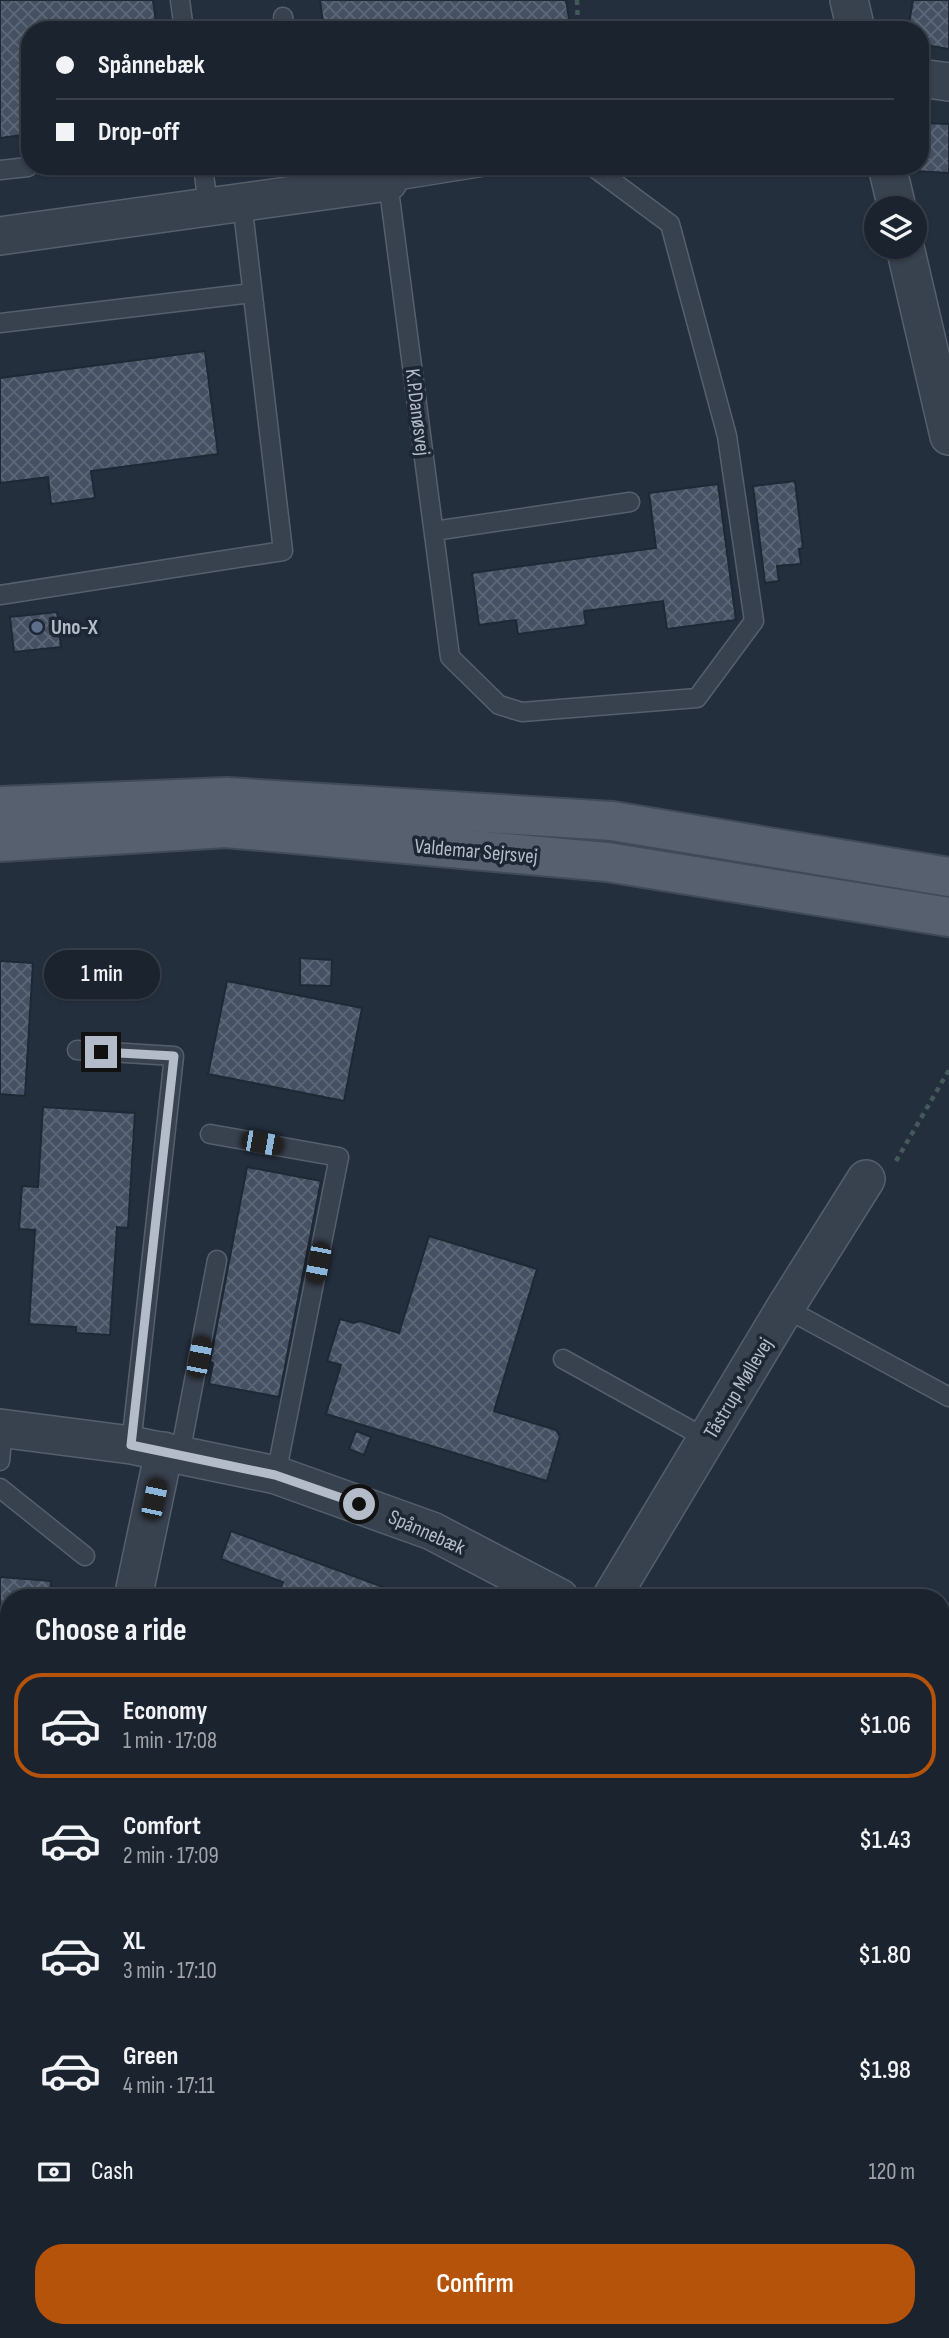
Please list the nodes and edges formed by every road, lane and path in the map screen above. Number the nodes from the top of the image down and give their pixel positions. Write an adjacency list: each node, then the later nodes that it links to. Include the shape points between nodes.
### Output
1 (180, 0): 4 (lane)
2 (577, 0): 5 (path)
3 (849, 0): 6 (street)
4 (183, 21)
5 (578, 21)
6 (854, 21)
7 (929, 79): 8 (street)
8 (949, 82)
9 (21, 168): 10 (lane)
10 (0, 170)
11 (208, 175): 18 (lane)
12 (432, 175): 16 (lane)
13 (604, 175): 25 (lane, K.P.Danøsvej, via 670,223 727,436 754,621 697,698 522,712 499,705 450,657)
14 (889, 175): 17 (street)
15 (301, 180): 16 (street); 18 (street)
16 (388, 182): 25 (lane, K.P.Danøsvej)
17 (894, 196)
18 (225, 204): 19 (street); 21 (lane)
19 (0, 236)
20 (908, 259): 23 (street)
21 (252, 293): 22 (lane); 26 (lane, via 283,551)
22 (0, 323)
23 (949, 436)
24 (630, 502): 25 (lane)
25 (434, 531)
26 (0, 595)
27 (0, 806): 29 (main road, Valdemar Sejrsvej, via 227,797 612,821)
28 (0, 842): 30 (main road, Valdemar Sejrsvej, via 226,828 607,862)
29 (949, 877)
30 (949, 917)
31 (77, 1051): 41 (lane, via 174,1056)
32 (949, 1069): 34 (path, via 894,1164)
33 (210, 1134): 42 (lane, via 339,1157)
34 (866, 1179): 36 (street, Tåstrup Møllevej)
35 (217, 1260): 41 (lane)
36 (785, 1308): 38 (lane); 40 (street, Tåstrup Møllevej)
37 (563, 1359): 40 (lane)
38 (949, 1397)
39 (1, 1439): 41 (street, Spånnebæk)
40 (707, 1439): 47 (street, Tåstrup Møllevej)
41 (159, 1450): 42 (street, Spånnebæk); 45 (street)
42 (275, 1475): 46 (street, Spånnebæk, via 432,1531)
43 (0, 1488): 44 (lane)
44 (85, 1556)
45 (135, 1589)
46 (543, 1589)
47 (616, 1589)

